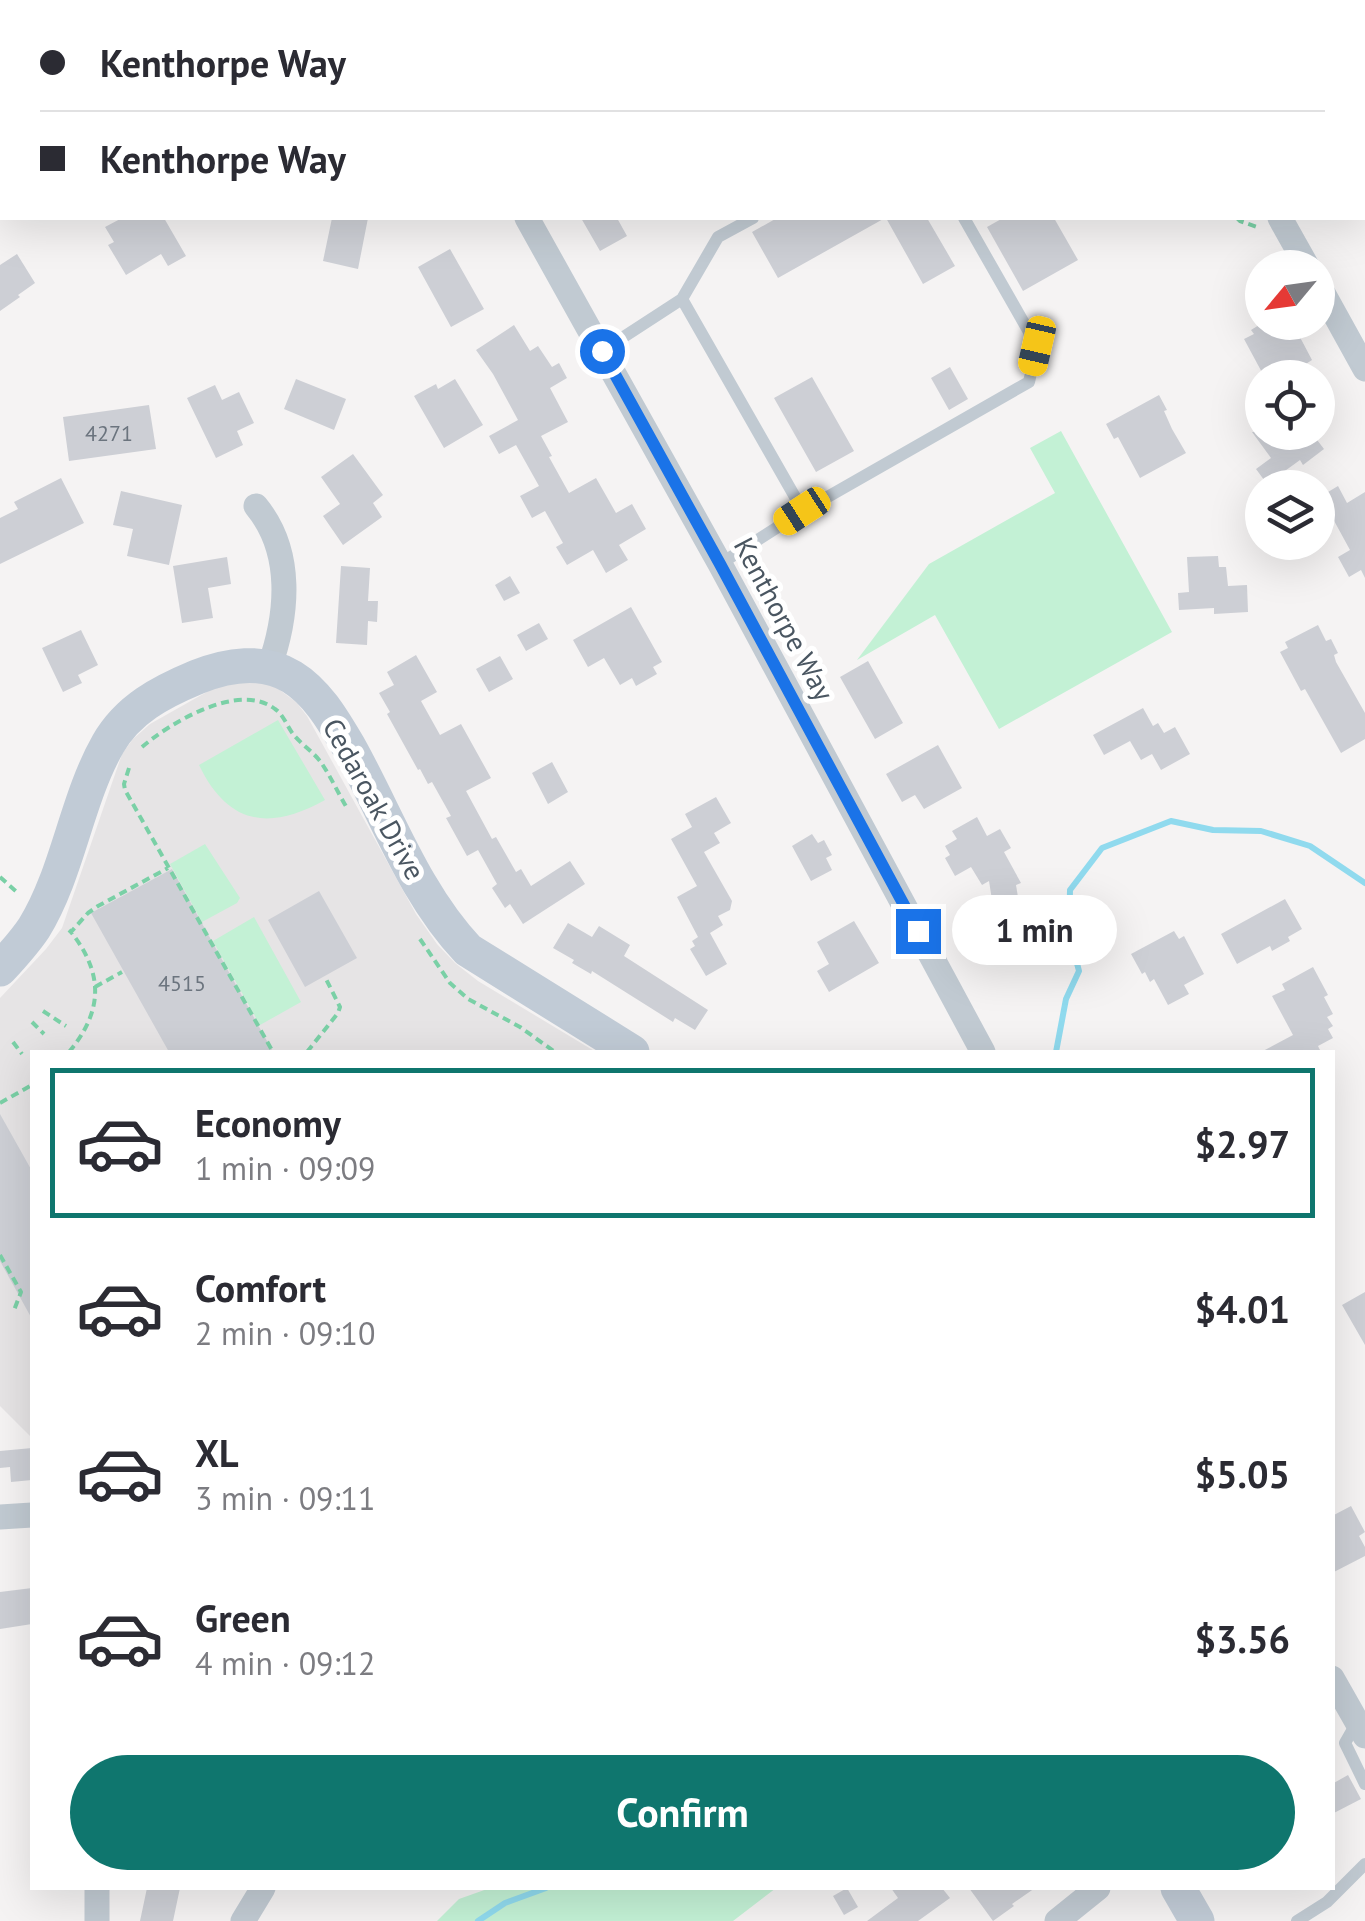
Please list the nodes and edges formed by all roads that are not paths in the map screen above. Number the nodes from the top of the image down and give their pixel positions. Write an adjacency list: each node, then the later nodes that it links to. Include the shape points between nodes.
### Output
1 (528, 220): 8 (street, Kenthorpe Way)
2 (749, 220): 6 (lane, via 718,237)
3 (965, 220): 11 (lane, via 1037,346 1028,382)
4 (1273, 221): 5 (street)
5 (1295, 250)
6 (682, 298): 8 (lane); 11 (lane)
7 (1335, 315): 9 (street)
8 (602, 351): 12 (street, Kenthorpe Way)
9 (1365, 369)
10 (256, 506): 13 (street, via 276,542 285,591)
11 (802, 511): 12 (lane)
12 (720, 564): 16 (street, Kenthorpe Way)
13 (269, 668): 14 (street, via 203,675 126,718 104,752 43,910); 15 (street, Cedaroak Drive, via 314,694 430,902 468,950)
14 (0, 969)
15 (629, 1050)
16 (983, 1050)
17 (30, 1515): 18 (street)
18 (0, 1517)
19 (1335, 1683): 20 (street)
20 (1361, 1729): 21 (lane, via 1345,1743)
21 (1365, 1784)
22 (1365, 1864): 31 (lane, via 1328,1902)
23 (97, 1890): 27 (street)
24 (261, 1890): 28 (street)
25 (1096, 1890): 29 (street)
26 (1179, 1890): 30 (street)
27 (97, 1921)
28 (243, 1921)
29 (1058, 1921)
30 (1197, 1921)
31 (1297, 1921)

